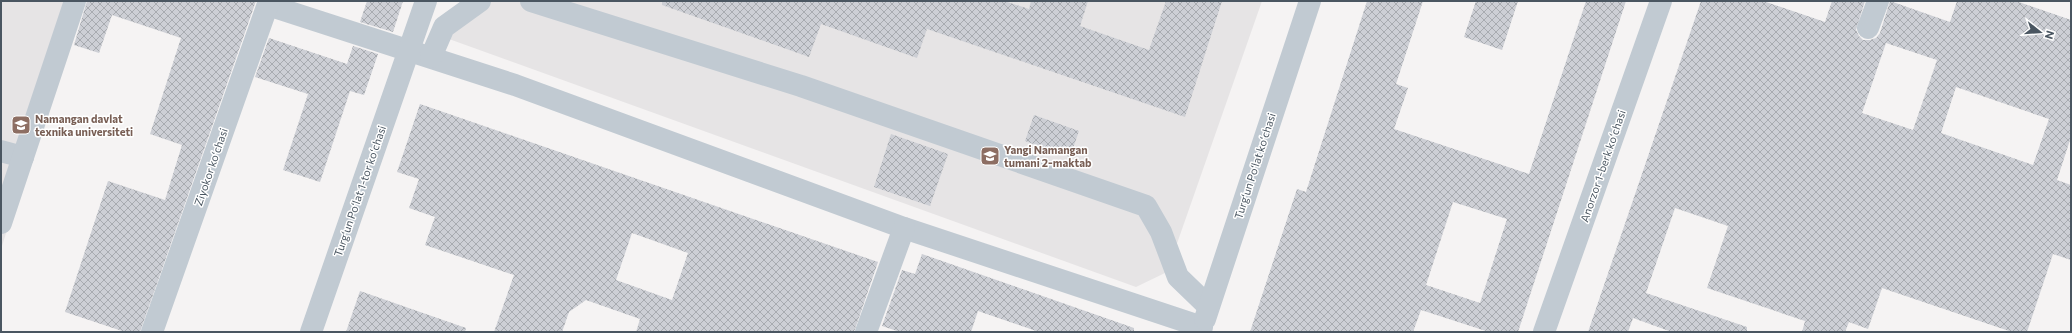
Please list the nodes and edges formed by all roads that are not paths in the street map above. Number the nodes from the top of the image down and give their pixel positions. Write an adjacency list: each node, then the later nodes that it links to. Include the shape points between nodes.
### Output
1 (76, 1): 13 (street)
2 (426, 1): 10 (street, Turgʻun Poʻlat 1-tor koʻchasi)
3 (480, 1): 11 (street, via 444,27)
4 (531, 1): 16 (street, via 801,86 1146,206 1161,232 1178,277)
5 (1310, 1): 16 (street, Turgʻun Poʻlat koʻchasi)
6 (1662, 1): 20 (street, Anorzor 1-berk koʻchasi)
7 (1878, 1): 9 (street)
8 (268, 3): 10 (street); 17 (street, Ziyokor koʻchasi)
9 (1868, 28)
10 (410, 51): 11 (street); 18 (street, Turgʻun Poʻlat 1-tor koʻchasi)
11 (431, 58): 15 (street, via 522,87)
12 (1, 151): 13 (street)
13 (24, 158): 14 (street)
14 (1, 223)
15 (904, 228): 16 (street); 19 (street)
16 (1204, 322)
17 (152, 332)
18 (311, 332)
19 (866, 332)
20 (1544, 332)

